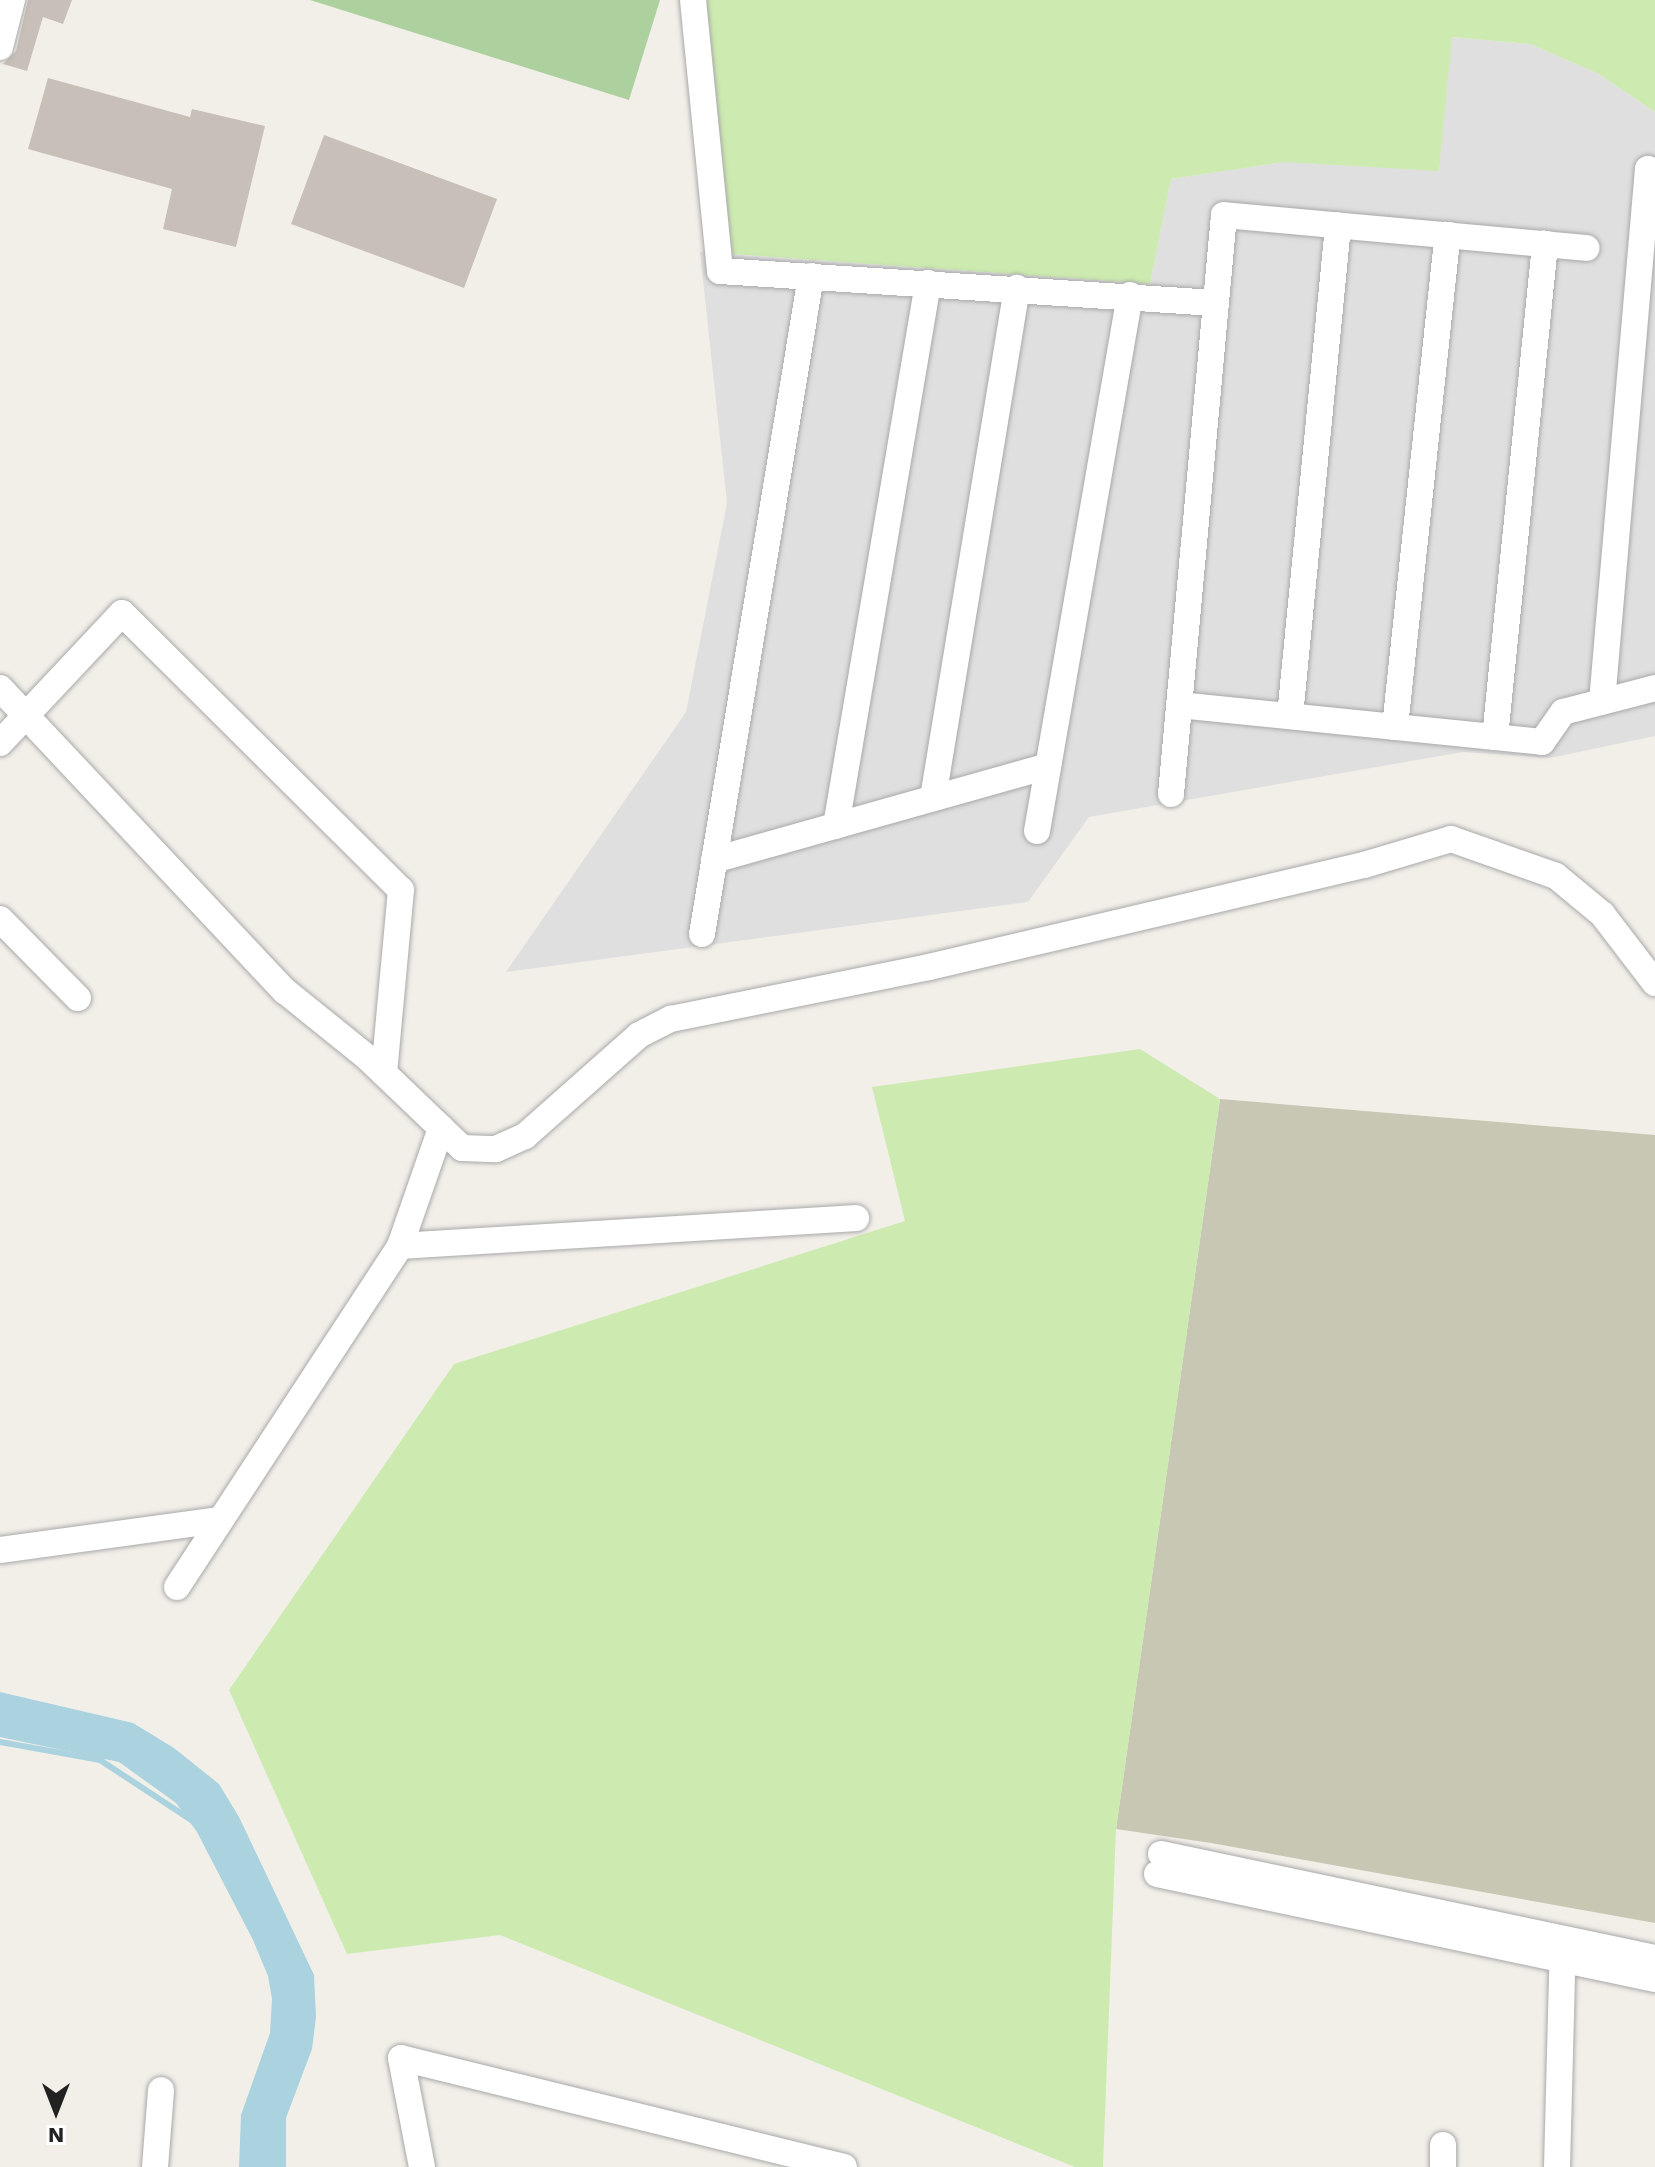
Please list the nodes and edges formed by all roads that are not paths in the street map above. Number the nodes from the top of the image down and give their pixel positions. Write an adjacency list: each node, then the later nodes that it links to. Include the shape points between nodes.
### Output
1 (12, 0): 3 (street)
2 (693, 0): 9 (street, via 720,271)
3 (0, 47)
4 (1655, 172): 16 (street, via 1648,169)
5 (1338, 225): 6 (street); 13 (street, via 1224,215); 19 (street)
6 (1448, 235): 7 (street); 20 (street)
7 (1545, 244): 8 (street); 21 (street)
8 (1586, 248)
9 (811, 276): 10 (street); 28 (street)
10 (928, 283): 11 (street); 26 (street)
11 (1017, 288): 12 (street); 25 (street)
12 (1130, 295): 13 (street); 23 (street)
13 (1216, 303): 17 (street)
14 (0, 688): 18 (street)
15 (1655, 688): 16 (street)
16 (1602, 702): 21 (street, via 1563,712 1542,742)
17 (1179, 705): 19 (street); 24 (street)
18 (26, 716): 22 (street); 33 (street, via 285,991); 33 (street, via 122,613 390,879 401,890)
19 (1290, 716): 20 (street)
20 (1395, 727): 21 (street)
21 (1495, 737)
22 (0, 743)
23 (1048, 766): 25 (street); 27 (street)
24 (1171, 794)
25 (933, 798): 26 (street)
26 (836, 826): 28 (street)
27 (1037, 831)
28 (714, 860): 30 (street)
29 (0, 919): 32 (street)
30 (702, 934)
31 (1655, 983): 34 (street, via 1602,914 1556,876 1451,839 1364,865 929,967 671,1019 639,1035 525,1136 496,1149 462,1148)
32 (78, 998)
33 (384, 1073): 34 (street)
34 (441, 1128): 36 (street)
35 (856, 1218): 36 (street)
36 (400, 1246): 37 (street)
37 (220, 1520): 38 (street); 39 (street)
38 (0, 1550)
39 (177, 1587)
40 (1159, 1864): 41 (street)
41 (1572, 1950): 42 (street); 43 (street); 48 (street); 49 (street)
42 (1655, 1958)
43 (1655, 1979)
44 (161, 2090): 45 (street)
45 (155, 2167)
46 (422, 2167): 47 (street, via 401,2058)
47 (844, 2167)
48 (1557, 2167)
49 (1575, 2167)

